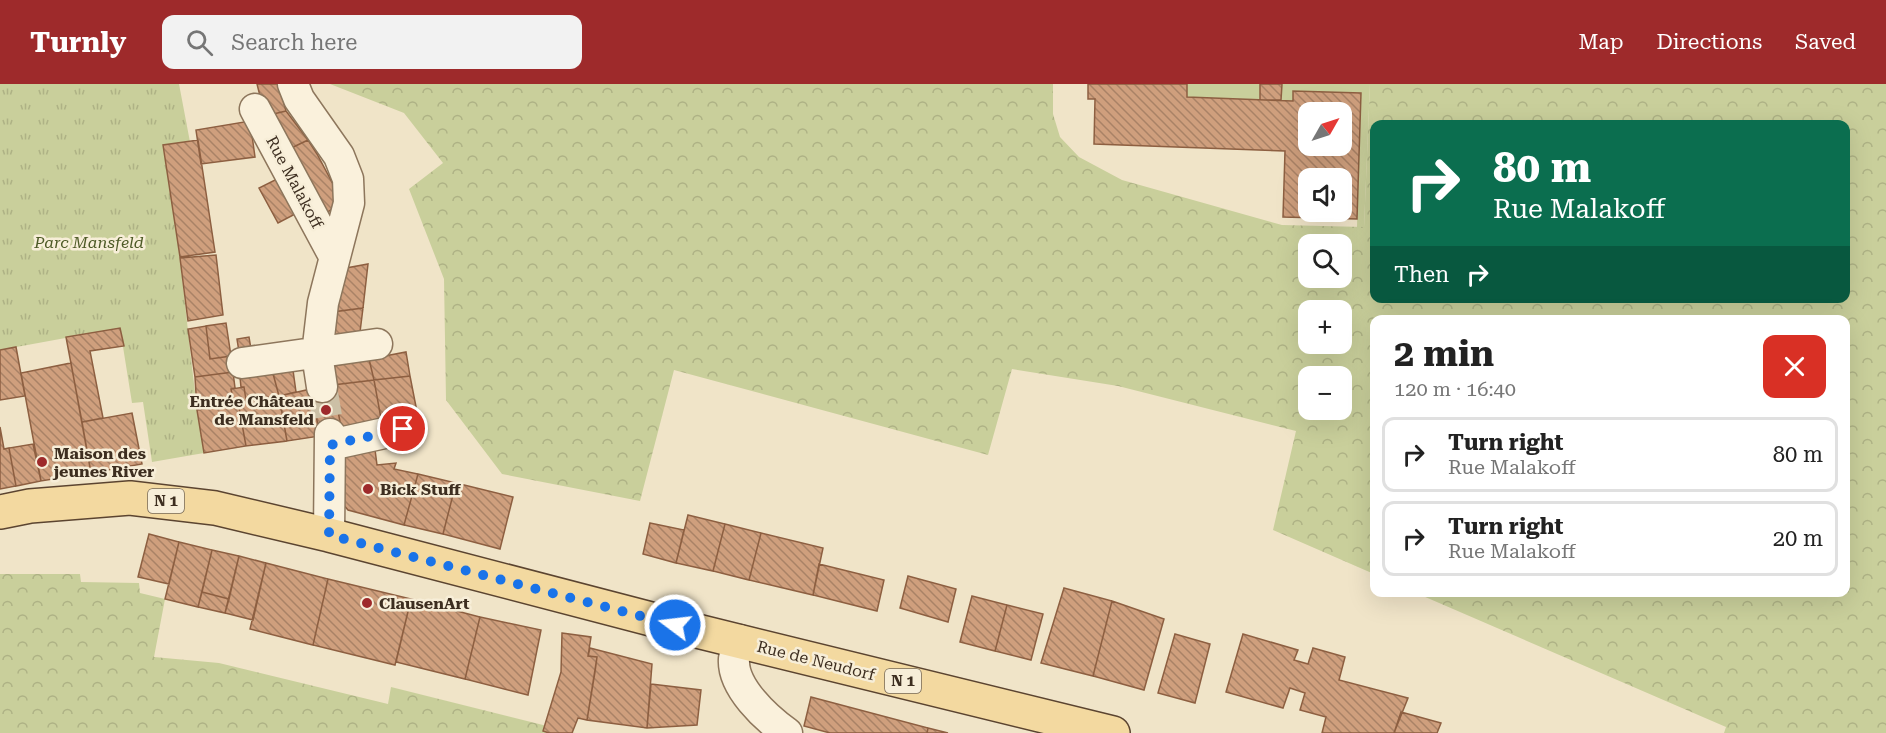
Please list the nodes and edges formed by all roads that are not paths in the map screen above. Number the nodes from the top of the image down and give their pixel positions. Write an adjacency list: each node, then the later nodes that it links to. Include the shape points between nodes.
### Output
1 (293, 84): 3 (street, Rue Malakoff, via 299,99 339,156 348,179 349,203)
2 (255, 109): 3 (street, Rue Malakoff)
3 (334, 256): 5 (street, Rue Malakoff, via 322,303)
4 (377, 344): 5 (street)
5 (317, 354): 6 (street); 7 (street, Rue Malakoff)
6 (242, 363)
7 (322, 387)
8 (403, 429): 10 (street, via 330,440)
9 (0, 512): 10 (main road, N 1, via 130,498 215,508)
10 (329, 535): 11 (main road, Rue de Neudorf / N 1)
11 (739, 640): 12 (street, via 734,660 739,682 755,705); 13 (main road, Rue de Neudorf / N 1)
12 (787, 733)
13 (1113, 733)

